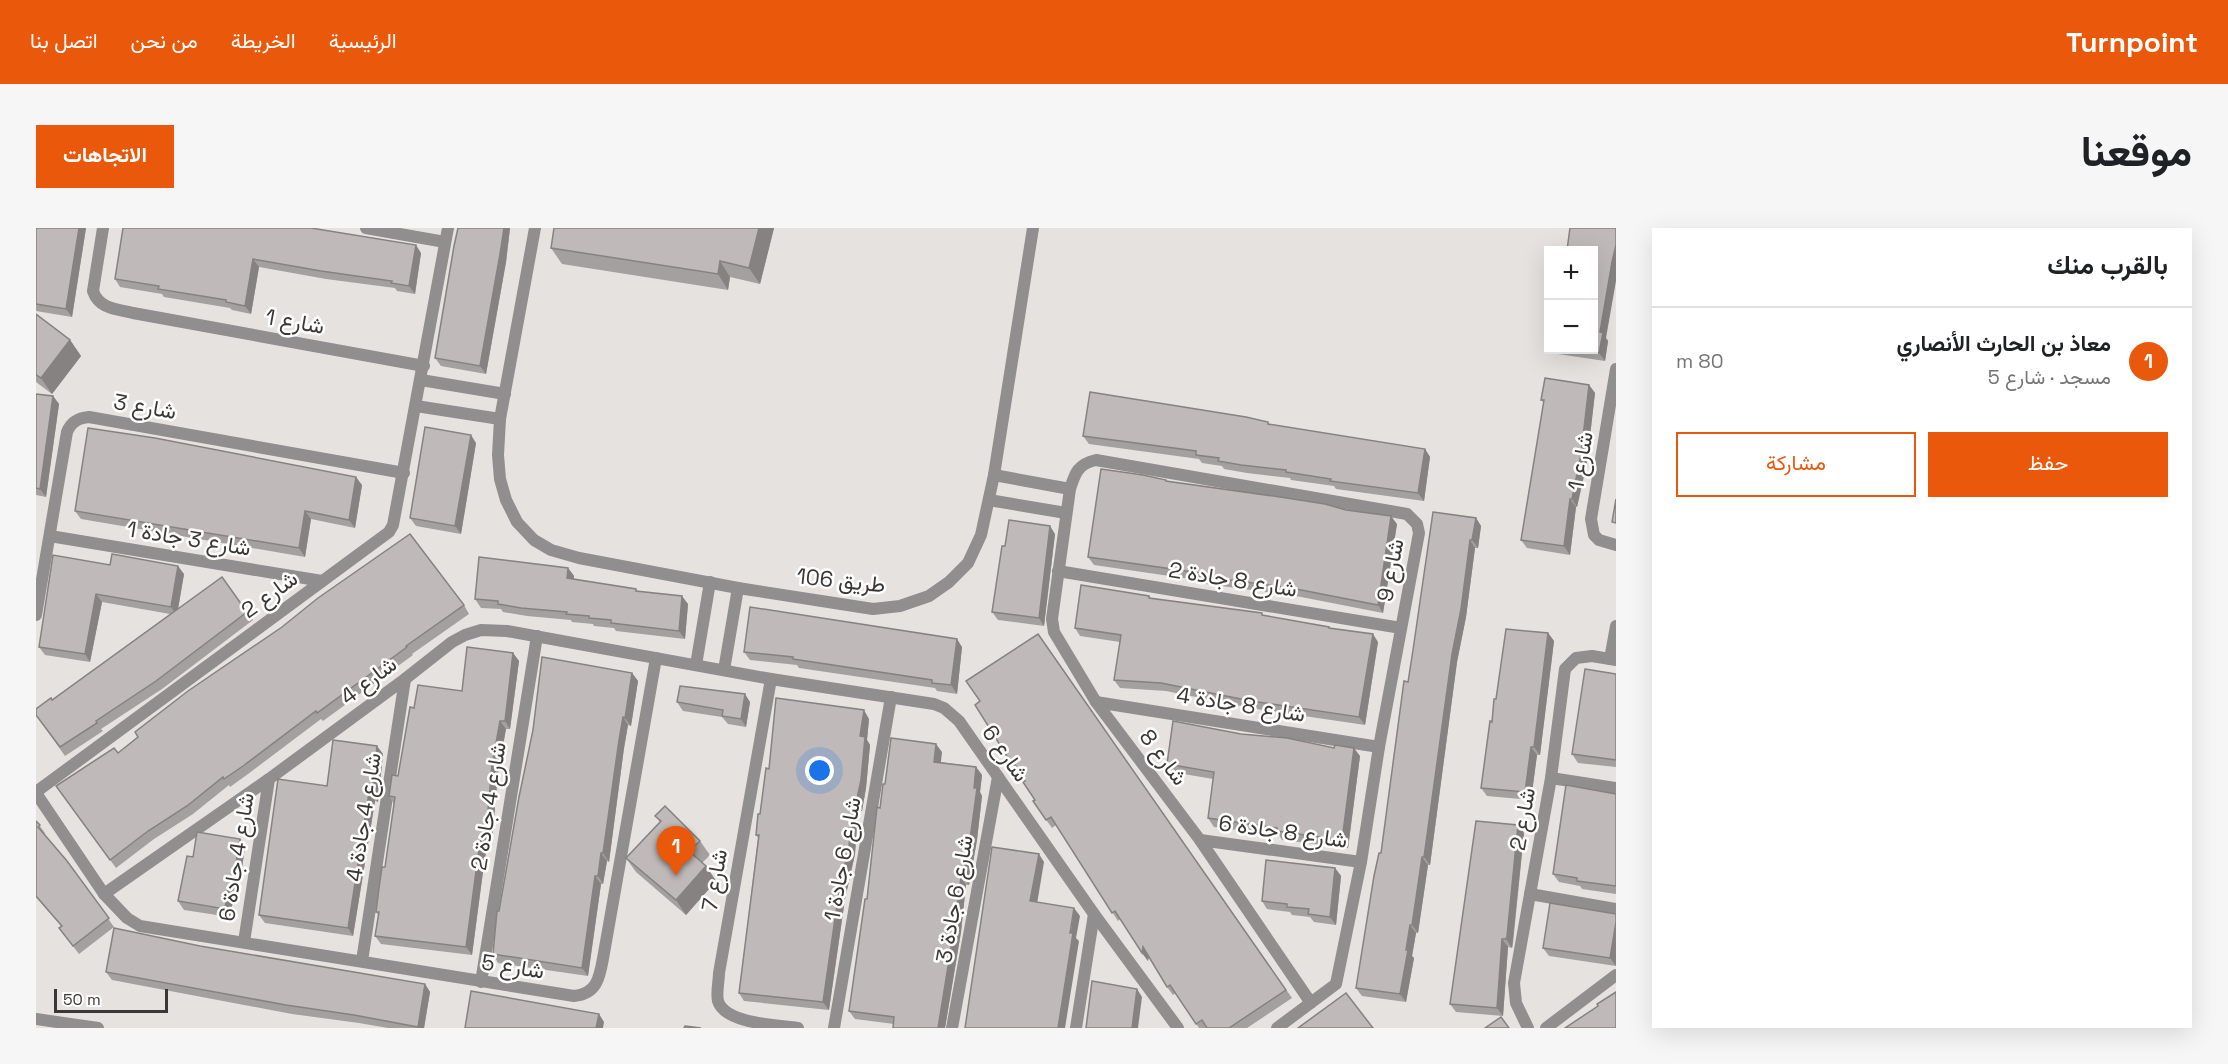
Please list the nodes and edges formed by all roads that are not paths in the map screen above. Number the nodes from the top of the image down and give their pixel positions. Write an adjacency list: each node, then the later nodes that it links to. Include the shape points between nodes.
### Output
1 (103, 228): 7 (street, شارع 1, via 93,291 104,306)
2 (366, 228): 6 (street)
3 (447, 228): 6 (street)
4 (535, 228): 10 (street, طريق 106)
5 (1033, 228): 15 (street, طريق 106)
6 (445, 242): 7 (street)
7 (424, 366): 9 (street, شارع 2)
8 (1616, 369): 13 (street, شارع 1)
9 (421, 380): 10 (street); 11 (street, شارع 2)
10 (504, 394): 12 (street, طريق 106)
11 (416, 406): 12 (street); 14 (street, شارع 2)
12 (500, 419): 23 (street, طريق 106, via 500,479 518,522 534,540 579,558)
13 (1612, 422): 20 (street, شارع 1, via 1591,528 1599,540)
14 (404, 473): 19 (street, شارع 3, via 81,418 67,432); 22 (street, شارع 2, via 389,532)
15 (994, 475): 16 (street); 17 (street, طريق 106)
16 (1070, 489): 18 (street, شارع 9); 27 (street, شارع 9, via 1083,463 1096,460 1407,514 1417,524 1419,533)
17 (989, 500): 18 (street); 24 (street, طريق 106, via 981,535 968,563 929,596 900,606 873,609)
18 (1066, 513): 21 (street, شارع 8)
19 (50, 536): 22 (street, شارع 3 جادة 1); 25 (street, شارع 3)
20 (1616, 545)
21 (1058, 571): 27 (street, شارع 8 جادة 2); 36 (street, شارع 8, via 1054,632)
22 (322, 581): 42 (street, شارع 2)
23 (710, 582): 24 (street, طريق 106); 31 (street)
24 (738, 588): 32 (street)
25 (36, 615)
26 (1616, 626): 30 (street)
27 (1401, 628): 37 (street, شارع 9)
28 (537, 636): 29 (street, شارع 4); 33 (street, شارع 4, via 481,630 465,635); 52 (street, شارع 4 جادة 2)
29 (656, 658): 31 (street, شارع 4); 52 (street, شارع 5, via 599,978 591,991 574,996)
30 (1613, 659): 39 (street, شارع 2, via 1576,658 1565,669)
31 (696, 665): 32 (street, شارع 6)
32 (724, 670): 34 (street, شارع 6)
33 (405, 679): 40 (street, شارع 4); 50 (street, شارع 4 جادة 4)
34 (771, 679): 35 (street, شارع 6); 56 (street, شارع 7, via 719,973 718,1000 723,1010 736,1019)
35 (891, 697): 38 (street, شارع 6, via 944,708 959,721); 57 (street, شارع 6 جادة 1)
36 (1096, 702): 37 (street, شارع 8 جادة 4); 43 (street, شارع 8)
37 (1379, 747): 44 (street, شارع 9)
38 (998, 777): 48 (street, شارع 6); 58 (street, شارع 6 جادة 3)
39 (1551, 778): 41 (street); 46 (street, شارع 2)
40 (269, 779): 45 (street, شارع 4); 49 (street, شارع 4 جادة 6)
41 (1616, 788)
42 (36, 792): 45 (street)
43 (1200, 840): 44 (street, شارع 8 جادة 6); 53 (street, شارع 8)
44 (1360, 862): 53 (street, شارع 9, via 1336,984)
45 (104, 894): 49 (street, شارع 5, via 140,926)
46 (1530, 894): 47 (street); 62 (street, شارع 2, via 1514,983 1516,1003)
47 (1616, 909)
48 (1094, 914): 59 (street); 60 (street, شارع 6)
49 (244, 942): 50 (street, شارع 5)
50 (362, 961): 52 (street, شارع 5)
51 (1616, 975): 63 (street)
52 (481, 982)
53 (1311, 1003): 61 (street)
54 (36, 1019): 55 (street)
55 (98, 1028)
56 (798, 1028)
57 (834, 1028)
58 (952, 1028)
59 (1077, 1028)
60 (1178, 1028)
61 (1276, 1028)
62 (1528, 1028)
63 (1546, 1028)

